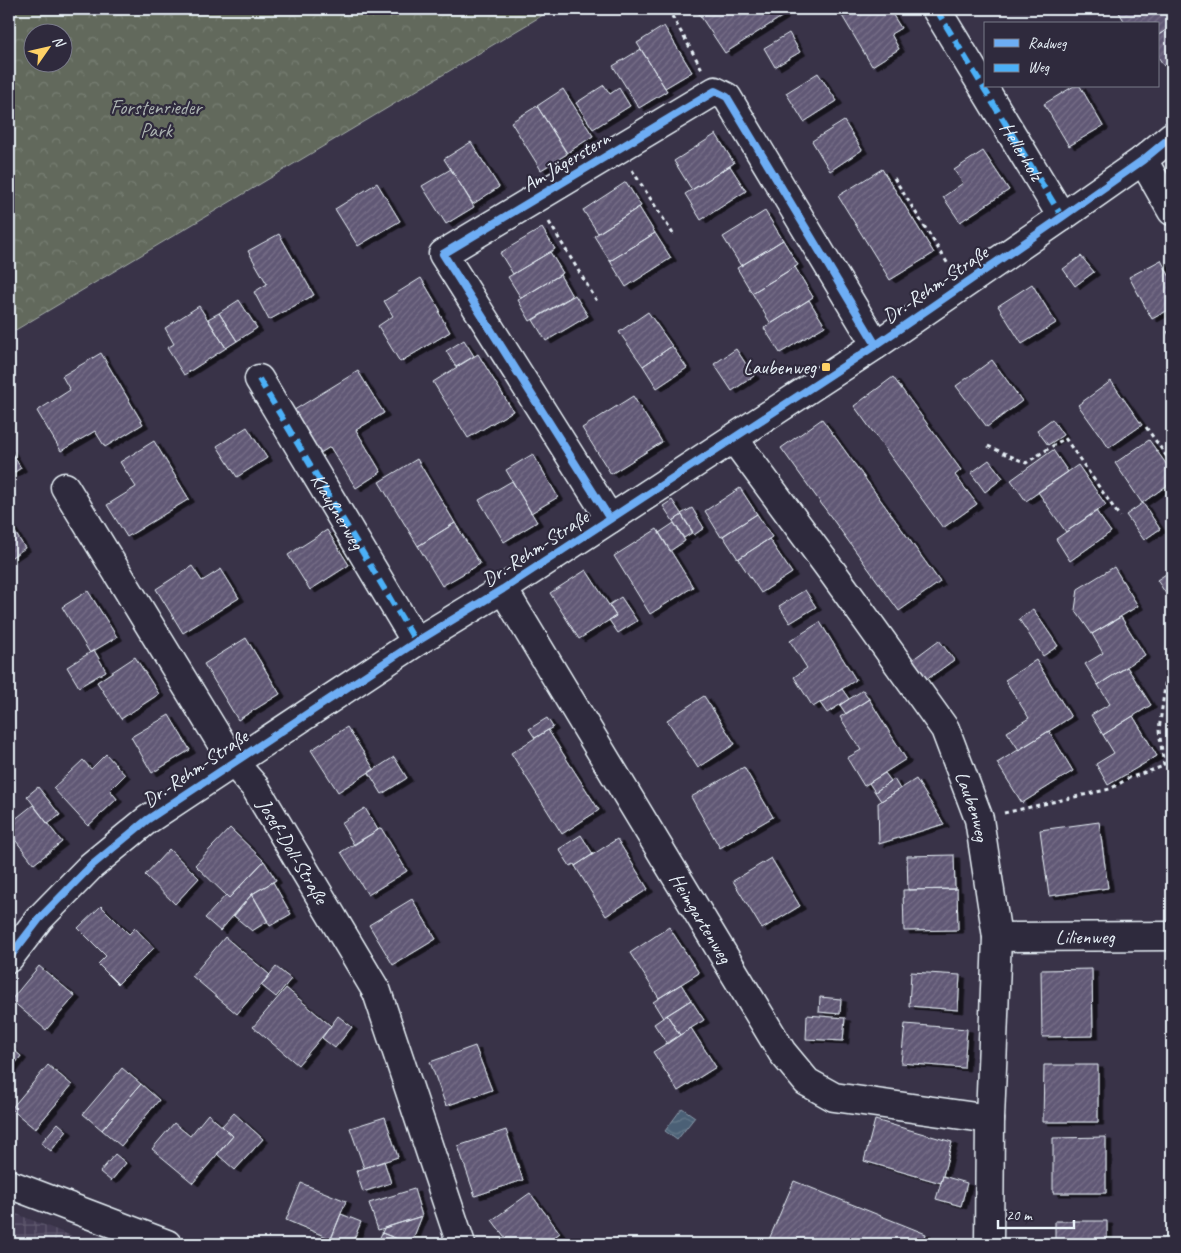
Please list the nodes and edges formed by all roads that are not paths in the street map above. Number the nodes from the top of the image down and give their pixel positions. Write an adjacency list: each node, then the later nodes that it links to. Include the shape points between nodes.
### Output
1 (936, 9): 5 (street, Hellerholz)
2 (1172, 136): 3 (street, Dr.-Rehm-Straße)
3 (1143, 160): 4 (street); 5 (street, Dr.-Rehm-Straße)
4 (1172, 212)
5 (1062, 217): 6 (street, Dr.-Rehm-Straße)
6 (876, 345): 8 (street, Dr.-Rehm-Straße); 10 (street, Am Jägerstern, via 727,97 715,91 443,254)
7 (259, 379): 12 (street, Klaußnerweg)
8 (734, 438): 10 (street, Dr.-Rehm-Straße); 15 (street, Laubenweg, via 944,730 979,819)
9 (65, 487): 13 (street, Josef-Doll-Straße)
10 (610, 519): 11 (street, Dr.-Rehm-Straße)
11 (503, 589): 12 (street, Dr.-Rehm-Straße); 17 (street, Heimgartenweg, via 782,1052 807,1082 834,1097)
12 (416, 642): 13 (street, Dr.-Rehm-Straße)
13 (233, 762): 16 (street, Dr.-Rehm-Straße, via 147,820 91,866 39,919); 20 (street, Josef-Doll-Straße, via 255,787 377,992)
14 (1172, 936): 15 (street, Lilienweg)
15 (997, 937): 17 (street, Laubenweg)
16 (9, 958)
17 (990, 1119): 21 (street, Laubenweg)
18 (9, 1184): 19 (street)
19 (167, 1244)
20 (461, 1244)
21 (989, 1244)

